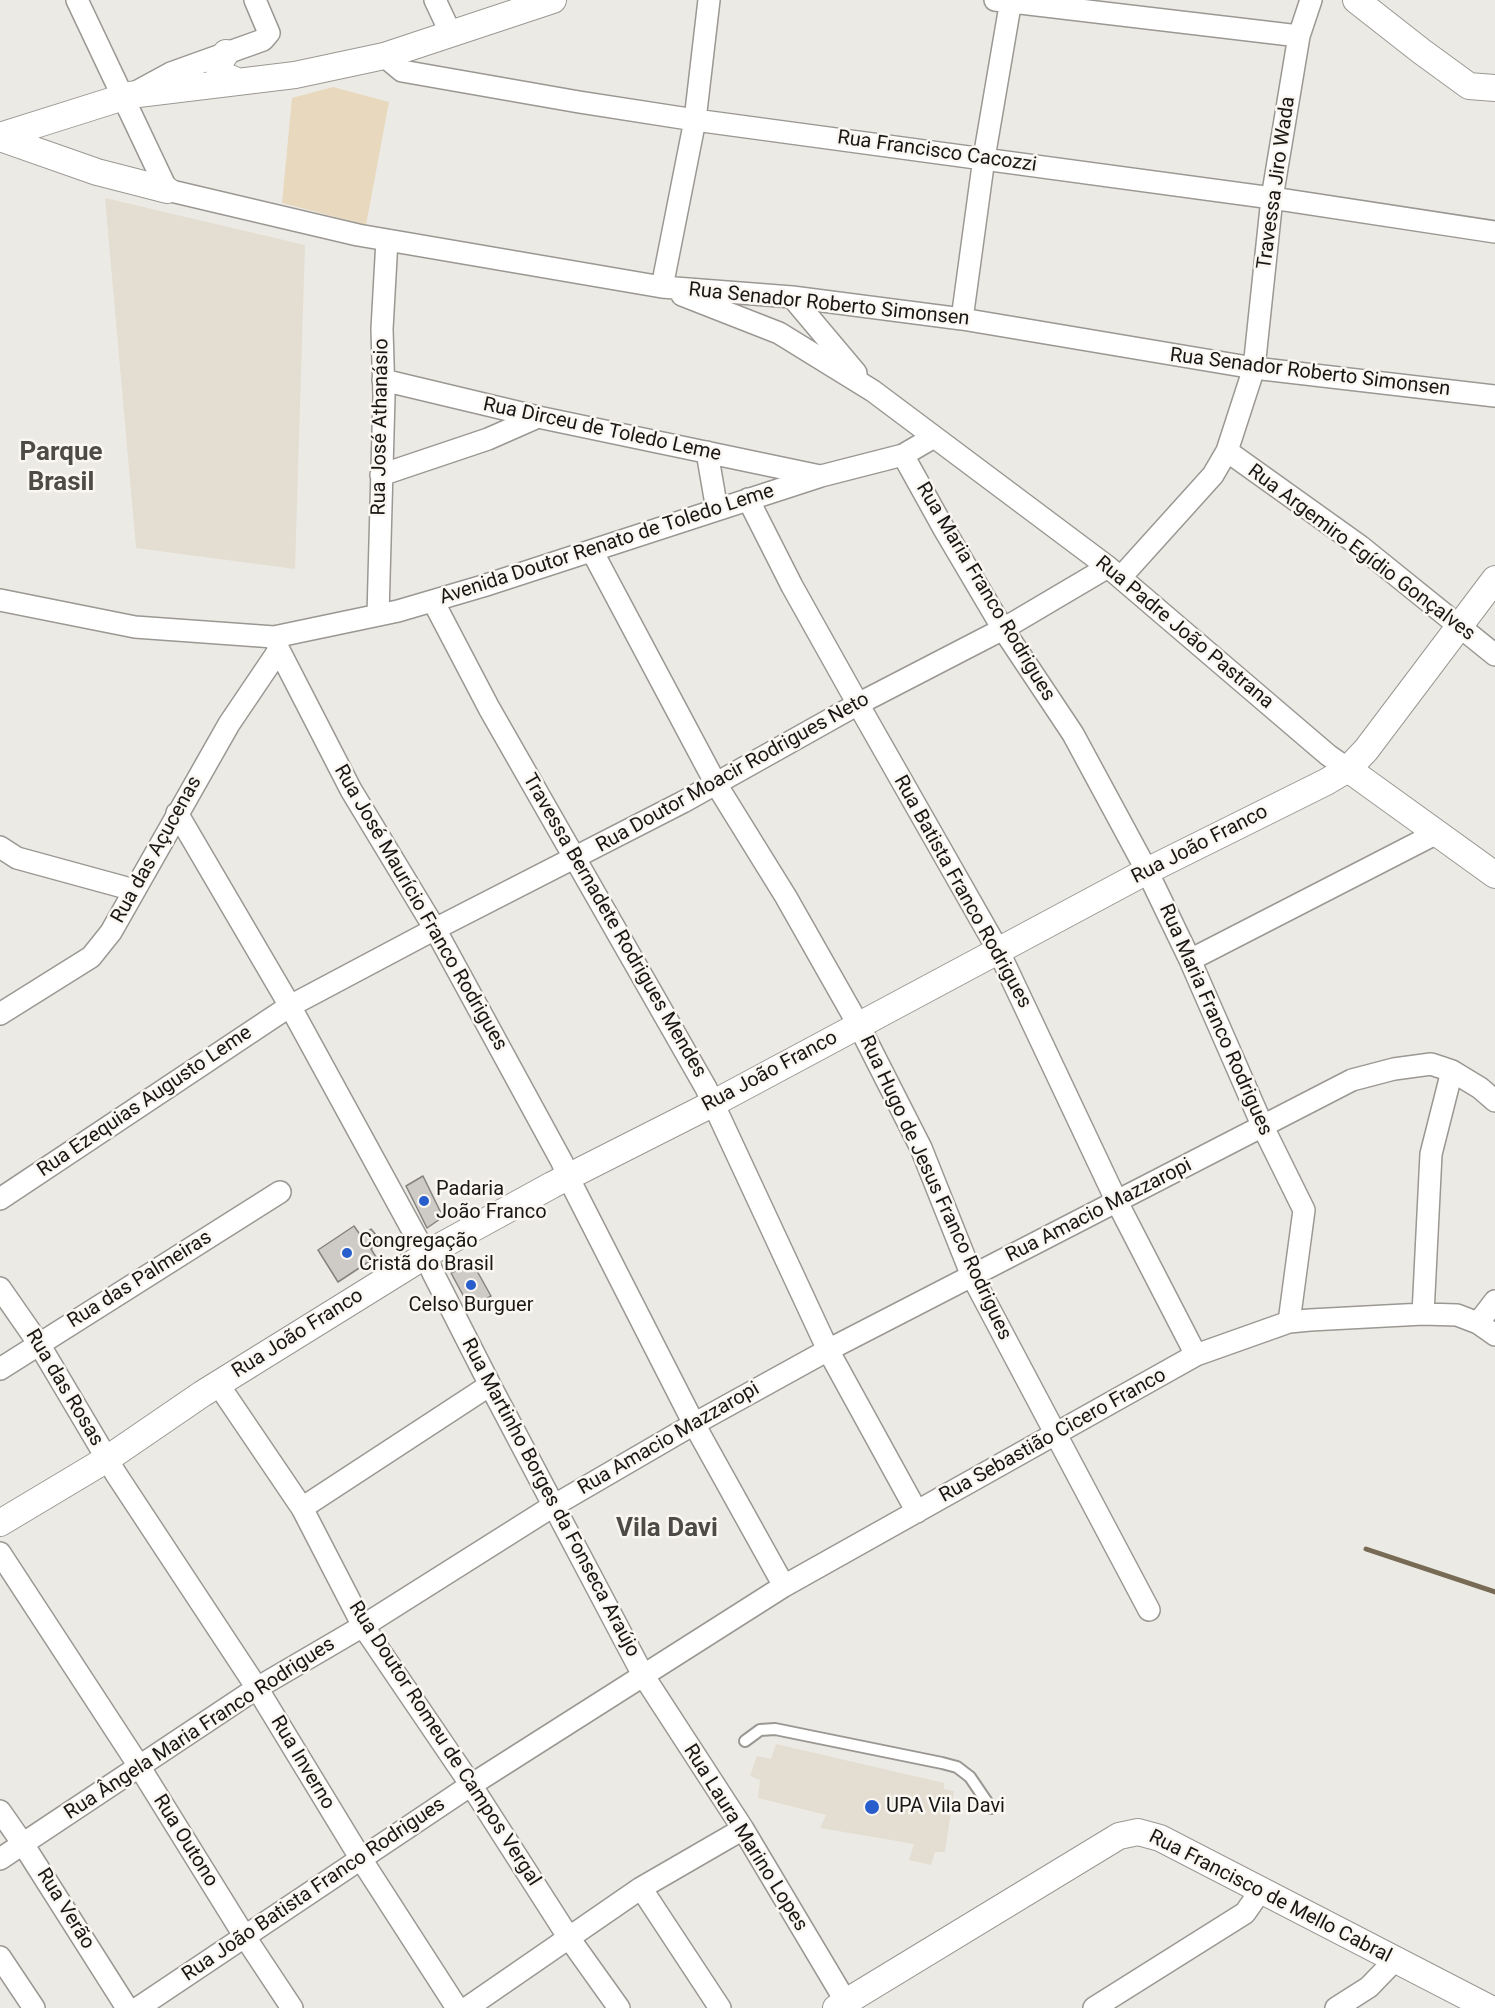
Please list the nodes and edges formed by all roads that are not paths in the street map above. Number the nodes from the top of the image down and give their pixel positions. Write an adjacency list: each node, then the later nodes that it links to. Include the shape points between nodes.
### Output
1 (77, 0): 15 (street)
2 (255, 0): 11 (street, via 268,33 263,40)
3 (435, 0): 9 (street)
4 (552, 0): 9 (street)
5 (709, 0): 16 (street)
6 (1311, 0): 10 (street, Travessa Jiro Wada)
7 (1356, 0): 14 (street, via 1469,86)
8 (1006, 1): 10 (street); 18 (street)
9 (451, 34): 12 (street)
10 (1299, 36): 20 (street, Travessa Jiro Wada)
11 (226, 53): 13 (street, via 219,69); 15 (street, via 171,73)
12 (384, 56): 13 (street); 16 (street, Rua Francisco Cacozzi, via 402,71)
13 (239, 82): 15 (street)
14 (1495, 88)
15 (127, 96): 17 (street); 19 (street)
16 (695, 120): 18 (street, Rua Francisco Cacozzi); 23 (street)
17 (0, 137): 19 (street, via 97,172)
18 (984, 158): 20 (street, Rua Francisco Cacozzi); 25 (street)
19 (167, 190): 22 (street, Rua Senador Roberto Simonsen)
20 (1272, 198): 21 (street, Rua Francisco Cacozzi); 27 (street, Travessa Jiro Wada)
21 (1495, 232)
22 (387, 240): 23 (street, Rua Senador Roberto Simonsen); 28 (street, Rua José Athanásio)
23 (662, 287): 24 (street, Rua Senador Roberto Simonsen); 26 (street, Rua Padre João Pastrana)
24 (792, 297): 25 (street, Rua Senador Roberto Simonsen); 26 (street); 29 (street, Rua Padre João Pastrana)
25 (962, 319): 27 (street, Rua Senador Roberto Simonsen)
26 (779, 333): 29 (street, Rua Padre João Pastrana)
27 (1254, 368): 30 (street, Rua Senador Roberto Simonsen); 33 (street, Travessa Jiro Wada)
28 (383, 380): 31 (street, Rua Dirceu de Toledo Leme); 36 (street, Rua José Athanásio)
29 (873, 391): 32 (street, Rua Padre João Pastrana)
30 (1495, 396)
31 (538, 417): 34 (street, Rua Dirceu de Toledo Leme); 36 (street, via 488,439)
32 (934, 437): 35 (street, Avenida Doutor Renato de Toledo Leme); 41 (street, Rua Padre João Pastrana)
33 (1227, 452): 41 (street, Rua Doutor Moacir Rodrigues Neto, via 1213,475); 46 (street, Rua Argemiro Egídio Gonçalves, via 1360,546)
34 (707, 453): 37 (street, Rua Dirceu de Toledo Leme); 39 (street)
35 (903, 454): 37 (street, Avenida Doutor Renato de Toledo Leme); 47 (street, Rua Maria Franco Rodrigues)
36 (381, 475): 45 (street, Rua José Athanásio)
37 (820, 476): 38 (street, Avenida Doutor Renato de Toledo Leme)
38 (748, 500): 39 (street, Avenida Doutor Renato de Toledo Leme); 50 (street, Rua Batista Franco Rodrigues)
39 (717, 510): 40 (street, Avenida Doutor Renato de Toledo Leme)
40 (592, 550): 44 (street, Avenida Doutor Renato de Toledo Leme); 52 (street, Rua Hugo de Jesus Franco Rodrigues)
41 (1115, 572): 47 (street, Rua Doutor Moacir Rodrigues Neto); 51 (street, Rua Padre João Pastrana)
42 (1495, 579): 46 (street, Rua João Franco)
43 (0, 600): 48 (street, Avenida Doutor Renato de Toledo Leme, via 135,627)
44 (434, 601): 45 (street, Avenida Doutor Renato de Toledo Leme); 56 (street, Travessa Bernadete Rodrigues Mendes)
45 (378, 615): 48 (street, Avenida Doutor Renato de Toledo Leme)
46 (1459, 626): 49 (street, Rua Argemiro Egídio Gonçalves); 51 (street, Rua João Franco)
47 (1003, 629): 50 (street, Rua Doutor Moacir Rodrigues Neto); 57 (street, Rua Maria Franco Rodrigues, via 1073,734)
48 (277, 643): 53 (street, Rua das Açucenas); 60 (street, Rua José Maurício Franco Rodrigues, via 351,790)
49 (1495, 655)
50 (858, 704): 52 (street, Rua Doutor Moacir Rodrigues Neto); 61 (street, Rua Batista Franco Rodrigues)
51 (1348, 769): 54 (street, Rua Padre João Pastrana); 57 (street, Rua João Franco)
52 (716, 784): 56 (street, Rua Doutor Moacir Rodrigues Neto); 65 (street, Rua Hugo de Jesus Franco Rodrigues)
53 (177, 813): 59 (street, Rua das Açucenas); 63 (street, Rua Martinho Borges da Fonseca Araújo)
54 (1437, 833): 58 (street, Rua Padre João Pastrana); 62 (street)
55 (0, 847): 59 (street, via 17,858)
56 (574, 859): 60 (street, Rua Doutor Moacir Rodrigues Neto); 68 (street, Travessa Bernadete Rodrigues Mendes)
57 (1147, 871): 61 (street, Rua João Franco); 62 (street, Rua Maria Franco Rodrigues)
58 (1495, 875)
59 (134, 890): 64 (street, Rua das Açucenas, via 111,932 91,957)
60 (435, 929): 63 (street, Rua Doutor Moacir Rodrigues Neto); 70 (street, Rua José Maurício Franco Rodrigues)
61 (998, 951): 65 (street, Rua João Franco); 73 (street, Rua Batista Franco Rodrigues)
62 (1190, 960): 69 (street, Rua Maria Franco Rodrigues)
63 (290, 1006): 72 (street, Rua Ezequias Augusto Leme); 74 (street, Rua Martinho Borges da Fonseca Araújo)
64 (0, 1014)
65 (858, 1024): 68 (street, Rua João Franco); 75 (street, Rua Hugo de Jesus Franco Rodrigues, via 921,1148)
66 (1452, 1071): 67 (street, Rua Amacio Mazzaropi); 69 (street, Rua Amacio Mazzaropi, via 1431,1065 1352,1080); 78 (street, via 1431,1154)
67 (1495, 1101)
68 (712, 1104): 70 (street, Rua João Franco); 82 (street, Travessa Bernadete Rodrigues Mendes)
69 (1263, 1127): 73 (street, Rua Amacio Mazzaropi); 79 (street, Rua Maria Franco Rodrigues, via 1304,1210)
70 (568, 1177): 74 (street, Rua João Franco); 87 (street, Rua José Maurício Franco Rodrigues)
71 (280, 1192): 81 (street, Rua das Palmeiras)
72 (0, 1199)
73 (1117, 1202): 75 (street, Rua Amacio Mazzaropi); 83 (street, Rua Batista Franco Rodrigues)
74 (426, 1255): 85 (street, Rua João Franco); 86 (street, Rua Martinho Borges da Fonseca Araújo)
75 (972, 1276): 82 (street, Rua Amacio Mazzaropi); 88 (street, Rua Hugo de Jesus Franco Rodrigues)
76 (0, 1288): 81 (street, Rua das Rosas)
77 (1495, 1301): 80 (street)
78 (1423, 1314): 79 (street, Rua Sebastião Cicero Franco); 80 (street, Rua Sebastião Cicero Franco, via 1457,1315)
79 (1289, 1322): 83 (street, Rua Sebastião Cicero Franco)
80 (1487, 1329)
81 (39, 1344): 84 (street, Rua das Palmeiras); 89 (street, Rua das Rosas)
82 (828, 1350): 87 (street, Rua Amacio Mazzaropi); 92 (street, Travessa Bernadete Rodrigues Mendes)
83 (1196, 1355): 88 (street, Rua Sebastião Cicero Franco)
84 (0, 1369)
85 (218, 1384): 89 (street, Rua João Franco); 91 (street, Rua Doutor Romeu de Campos Vergal)
86 (490, 1384): 90 (street, Rua Martinho Borges da Fonseca Araújo); 91 (street)
87 (694, 1424): 90 (street, Rua Amacio Mazzaropi); 95 (street, Rua José Maurício Franco Rodrigues)
88 (1054, 1433): 92 (street, Rua Sebastião Cicero Franco); 96 (street, Rua Hugo de Jesus Franco Rodrigues)
89 (107, 1459): 93 (street, Rua João Franco); 99 (street, Rua Inverno)
90 (553, 1506): 97 (street, Rua Ângela Maria Franco Rodrigues); 98 (street, Rua Martinho Borges da Fonseca Araújo)
91 (302, 1508): 97 (street, Rua Doutor Romeu de Campos Vergal)
92 (917, 1512): 95 (street, Rua Sebastião Cicero Franco)
93 (0, 1523)
94 (0, 1553): 101 (street, Rua Outono)
95 (783, 1586): 98 (street, Rua Sebastião Cicero Franco)
96 (1149, 1610)
97 (363, 1626): 99 (street, Rua Ângela Maria Franco Rodrigues); 102 (street, Rua Doutor Romeu de Campos Vergal)
98 (643, 1675): 102 (street, Rua João Batista Franco Rodrigues); 105 (street, Rua Laura Marino Lopes)
99 (257, 1688): 101 (street, Rua Ângela Maria Franco Rodrigues); 108 (street, Rua Inverno)
100 (745, 1741): 103 (lane, via 760,1730 775,1729 957,1767 970,1777)
101 (139, 1766): 106 (street, Rua Ângela Maria Franco Rodrigues); 111 (street, Rua Outono)
102 (471, 1785): 108 (street, Rua João Batista Franco Rodrigues); 112 (street, Rua Doutor Romeu de Campos Vergal)
103 (991, 1808)
104 (0, 1811): 106 (street, Rua Verão)
105 (743, 1829): 109 (street); 115 (street, Rua Laura Marino Lopes)
106 (23, 1844): 107 (street, Rua Ângela Maria Franco Rodrigues); 117 (street, Rua Verão)
107 (0, 1859)
108 (361, 1859): 111 (street, Rua João Batista Franco Rodrigues); 120 (street, Rua Inverno)
109 (641, 1888): 112 (street); 123 (street)
110 (1261, 1890): 114 (street, Rua Francisco de Mello Cabral); 115 (street, Rua Francisco de Mello Cabral, via 1160,1838 1138,1832 1119,1836); 124 (street, via 1245,1913)
111 (245, 1937): 118 (street, Rua João Batista Franco Rodrigues); 119 (street, Rua Outono)
112 (569, 1938): 121 (street); 122 (street, Rua Doutor Romeu de Campos Vergal)
113 (0, 1957): 116 (street)
114 (1395, 1960): 125 (street, via 1369,1987); 126 (street, Rua Francisco de Mello Cabral)
115 (841, 2005)
116 (34, 2008)
117 (128, 2008)
118 (138, 2008)
119 (292, 2008)
120 (457, 2008)
121 (467, 2008)
122 (620, 2008)
123 (720, 2008)
124 (1094, 2008)
125 (1336, 2008)
126 (1489, 2008)

